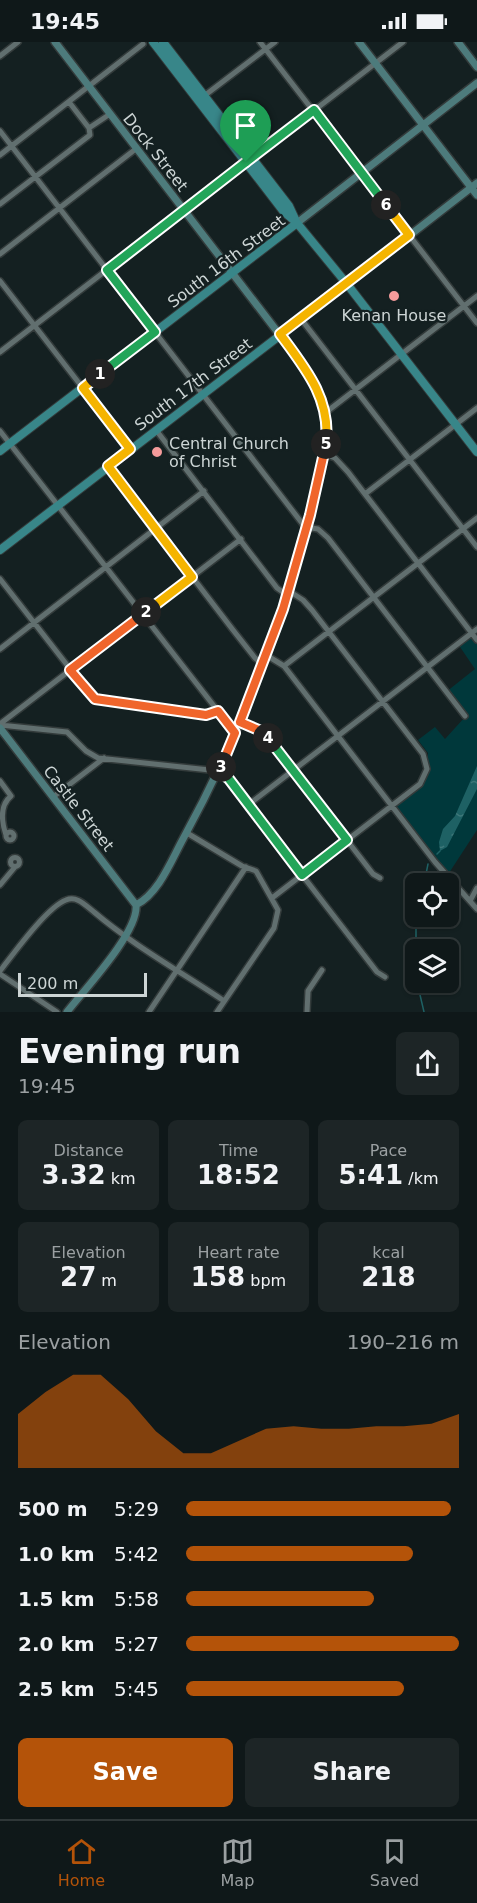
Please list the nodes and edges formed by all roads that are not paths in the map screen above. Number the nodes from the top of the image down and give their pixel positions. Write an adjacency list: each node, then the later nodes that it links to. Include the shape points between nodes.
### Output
1 (18, 42): 12 (street)
2 (55, 42): 16 (street, Dock Street)
3 (153, 42): 27 (main road)
4 (163, 42): 17 (main road)
5 (260, 42): 11 (street)
6 (275, 42): 11 (street)
7 (359, 42): 13 (street)
8 (403, 42): 13 (street)
9 (458, 42): 14 (street)
10 (143, 44): 16 (street)
11 (266, 49): 17 (street); 19 (street)
12 (0, 56)
13 (375, 63): 19 (street); 21 (street)
14 (477, 67)
15 (477, 83): 21 (street)
16 (89, 87): 18 (street); 20 (street, Dock Street)
17 (204, 96): 27 (main road)
18 (69, 102): 22 (street); 24 (street)
19 (314, 110): 27 (street); 28 (street)
20 (110, 114): 22 (street); 25 (street, Dock Street)
21 (424, 124): 28 (street); 30 (street)
22 (89, 128): 29 (street, via 86,139)
23 (0, 131): 24 (street)
24 (12, 146): 26 (street); 29 (street)
25 (136, 148): 33 (street); 34 (street, Dock Street)
26 (0, 155)
27 (249, 160): 34 (street); 35 (main road, via 289,206)
28 (361, 173): 35 (street); 36 (street)
29 (35, 177): 32 (street); 33 (street)
30 (474, 185): 31 (street); 36 (street)
31 (477, 195)
32 (0, 204)
33 (60, 208): 37 (street); 38 (street)
34 (184, 210): 38 (street); 39 (street, Dock Street)
35 (297, 223): 39 (main road, South 16th Street); 41 (main road)
36 (409, 235): 41 (street); 43 (street)
37 (0, 254)
38 (107, 270): 46 (street); 47 (street)
39 (232, 272): 47 (main road, South 16th Street); 48 (street, Dock Street)
40 (0, 281): 46 (street)
41 (347, 284): 44 (main road, South 17th Street); 50 (main road)
42 (477, 296): 43 (street)
43 (464, 306): 45 (street); 50 (street)
44 (301, 319): 48 (main road, South 17th Street); 52 (street)
45 (477, 323)
46 (34, 325): 49 (street); 51 (street)
47 (155, 332): 51 (main road, South 16th Street); 53 (street)
48 (280, 334): 53 (main road, South 17th Street); 55 (street, Dock Street, via 309,373)
49 (0, 352)
50 (402, 355): 52 (street); 56 (main road)
51 (83, 388): 59 (main road, South 16th Street); 60 (street)
52 (356, 390): 55 (street); 64 (street)
53 (202, 393): 57 (main road, South 17th Street); 70 (street)
54 (477, 408): 56 (street)
55 (325, 413): 63 (street)
56 (456, 424): 62 (main road); 64 (street)
57 (156, 430): 60 (main road, South 17th Street); 66 (street)
58 (0, 431): 59 (street)
59 (10, 444): 61 (main road, South 16th Street); 68 (street)
60 (130, 449): 65 (main road, South 17th Street)
61 (0, 451)
62 (477, 452)
63 (324, 454): 67 (street, via 340,463); 70 (street)
64 (409, 459): 67 (street); 72 (street)
65 (108, 466): 68 (main road, South 17th Street); 71 (street)
66 (204, 491): 71 (street); 73 (street)
67 (365, 494): 76 (street)
68 (58, 505): 75 (main road, South 17th Street); 77 (street)
69 (477, 518): 72 (street)
70 (305, 527): 80 (street); 81 (street, via 322,533)
71 (155, 528): 77 (street); 78 (street)
72 (463, 529): 74 (street); 76 (street)
73 (241, 539): 78 (street); 80 (street, via 277,588)
74 (477, 547)
75 (0, 550)
76 (418, 563): 81 (street); 84 (street)
77 (105, 567): 82 (street); 83 (street)
78 (192, 577): 82 (street); 89 (street)
79 (0, 579): 83 (street)
80 (288, 593): 85 (street, via 305,602); 88 (street)
81 (373, 598): 85 (street); 91 (street)
82 (142, 615): 92 (street); 94 (street)
83 (34, 622): 87 (street); 92 (street)
84 (474, 631): 86 (street); 91 (street)
85 (329, 632): 90 (street); 93 (street)
86 (477, 640)
87 (0, 649)
88 (266, 655): 89 (street); 90 (street)
89 (263, 664): 96 (street)
90 (284, 666): 99 (street)
91 (427, 668): 93 (street); 95 (street)
92 (70, 670): 94 (street, via 95,699 206,715); 97 (street)
93 (382, 702): 99 (street); 106 (street, via 423,754 428,769 420,784)
94 (218, 711): 98 (street)
95 (465, 716)
96 (240, 722): 98 (street); 102 (street, via 263,733)
97 (1, 730): 100 (street, via 67,732 86,751); 104 (street, Castle Street)
98 (235, 733): 101 (street)
99 (338, 736): 102 (street); 106 (street)
100 (104, 758): 101 (street); 104 (street)
101 (219, 771): 105 (street); 107 (street)
102 (293, 771): 105 (street); 109 (street)
103 (0, 782): 108 (street, via 11,796 2,807)
104 (53, 797): 118 (street, Castle Street)
105 (248, 805): 112 (street)
106 (391, 806): 109 (street); 117 (street)
107 (187, 833): 111 (street); 118 (street, via 152,892)
108 (6, 835)
109 (347, 840): 112 (street); 113 (street)
110 (15, 867): 114 (street)
111 (246, 867): 116 (street, via 258,873); 121 (street)
112 (302, 875): 116 (street); 124 (street, via 377,972)
113 (380, 878)
114 (0, 885)
115 (477, 888): 117 (street)
116 (272, 898): 125 (street, via 278,910 276,922)
117 (470, 901): 119 (street)
118 (136, 905): 120 (street, via 135,918)
119 (477, 909)
120 (126, 936): 121 (street); 123 (street, via 72,898 60,903 28,934); 127 (street)
121 (177, 970): 125 (street); 128 (street)
122 (322, 970): 130 (street, via 308,991)
123 (0, 972): 126 (street)
124 (386, 977)
125 (224, 1001): 129 (street)
126 (57, 1012)
127 (67, 1012)
128 (149, 1012)
129 (217, 1012)
130 (308, 1012)

